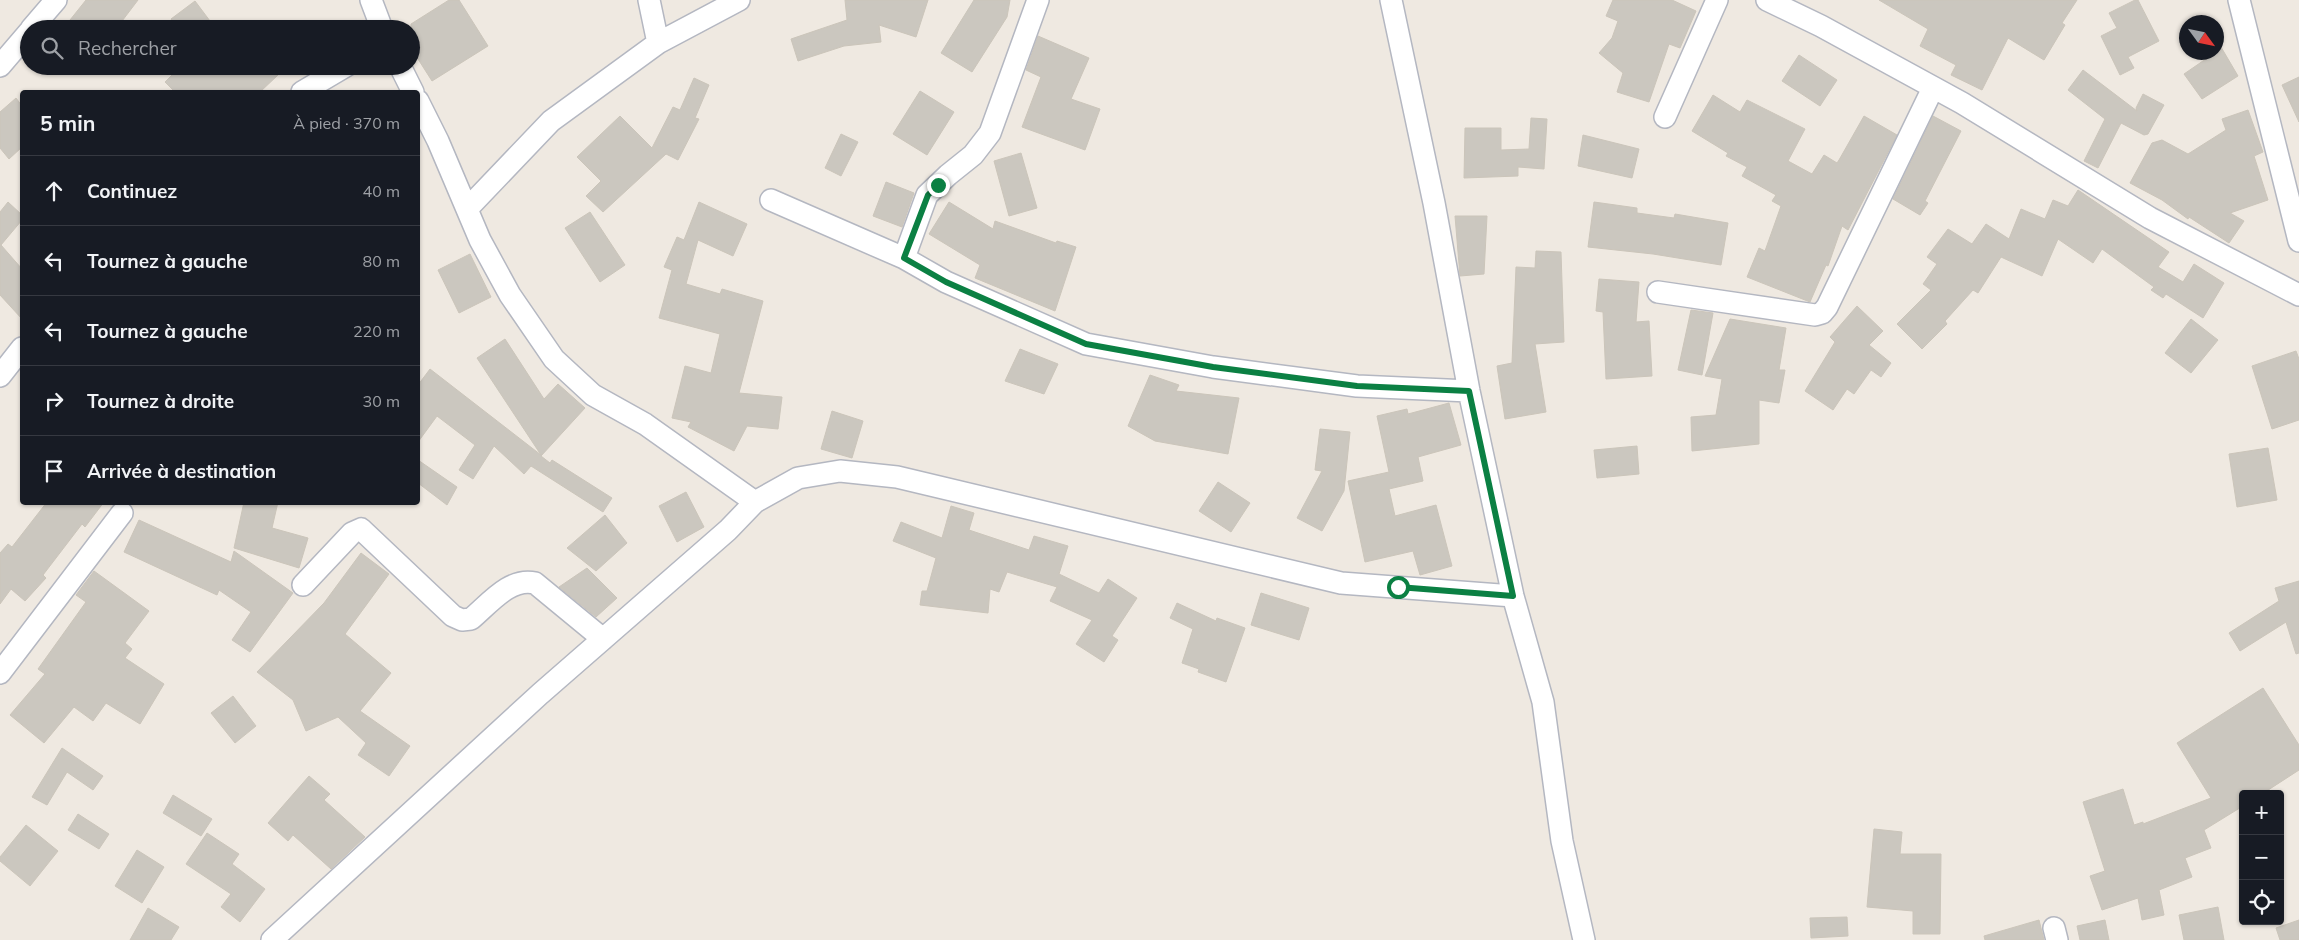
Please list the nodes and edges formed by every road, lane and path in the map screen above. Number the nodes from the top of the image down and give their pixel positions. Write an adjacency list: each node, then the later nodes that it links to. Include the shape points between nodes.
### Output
1 (56, 0): 10 (street)
2 (650, 0): 13 (street)
3 (739, 0): 13 (street)
4 (1038, 0): 25 (street, via 990,133 973,155 928,195)
5 (1391, 0): 30 (street)
6 (1717, 0): 21 (street)
7 (1767, 0): 17 (street)
8 (2239, 0): 24 (street)
9 (376, 2): 11 (street)
10 (39, 20)
11 (380, 20)
12 (20, 43): 14 (street)
13 (658, 44): 23 (street, via 551,121)
14 (0, 66)
15 (331, 75): 18 (street)
16 (404, 75): 19 (street)
17 (1933, 88): 26 (street, via 1822,313 1815,315); 27 (street, via 2150,218)
18 (305, 90)
19 (412, 90)
20 (420, 105): 23 (street)
21 (1665, 117)
22 (771, 200): 25 (street)
23 (467, 209): 31 (street, via 510,295 554,359 594,395 645,424)
24 (2299, 241)
25 (904, 258): 30 (street, via 946,282 1086,344 1213,367 1357,386)
26 (1658, 292)
27 (2299, 295)
28 (20, 351): 29 (street)
29 (0, 376)
30 (1469, 391): 34 (street)
31 (755, 502): 34 (street, via 798,478 840,471 897,477 1341,583); 35 (street, via 728,530)
32 (122, 512): 36 (street)
33 (302, 585): 35 (street, via 352,533 361,529 453,616 470,619 514,583 526,580 536,582)
34 (1513, 596): 38 (street, via 1543,702 1562,841)
35 (603, 639): 37 (street)
36 (0, 673)
37 (272, 940)
38 (1584, 940)

